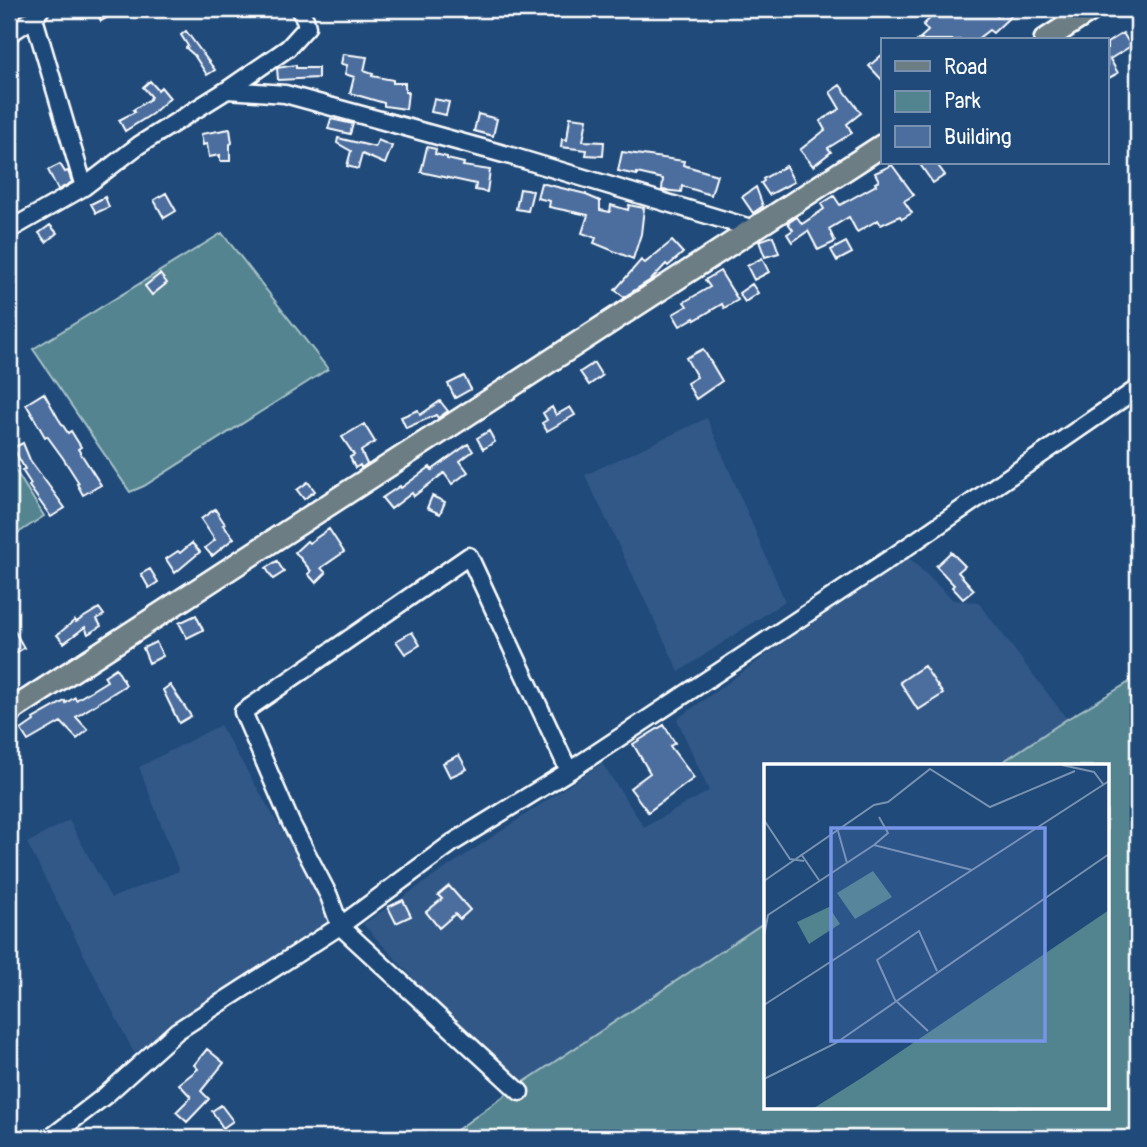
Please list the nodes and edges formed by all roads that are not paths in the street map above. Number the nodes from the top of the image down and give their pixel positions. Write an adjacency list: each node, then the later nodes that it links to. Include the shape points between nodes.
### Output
1 (299, 9): 6 (street, via 307,27 288,48)
2 (1093, 9): 5 (main road)
3 (37, 13): 4 (street); 8 (street)
4 (9, 34)
5 (1048, 38)
6 (227, 90): 8 (street, via 139,145); 9 (street, via 285,94)
7 (881, 146): 9 (main road)
8 (84, 187): 10 (street)
9 (754, 229): 12 (main road)
10 (9, 230)
11 (1138, 388): 13 (street)
12 (9, 712)
13 (569, 771): 14 (street, via 452,843); 14 (street, via 469,556 243,712)
14 (341, 926): 15 (street); 16 (street, via 177,1031)
15 (520, 1092)
16 (50, 1138)

